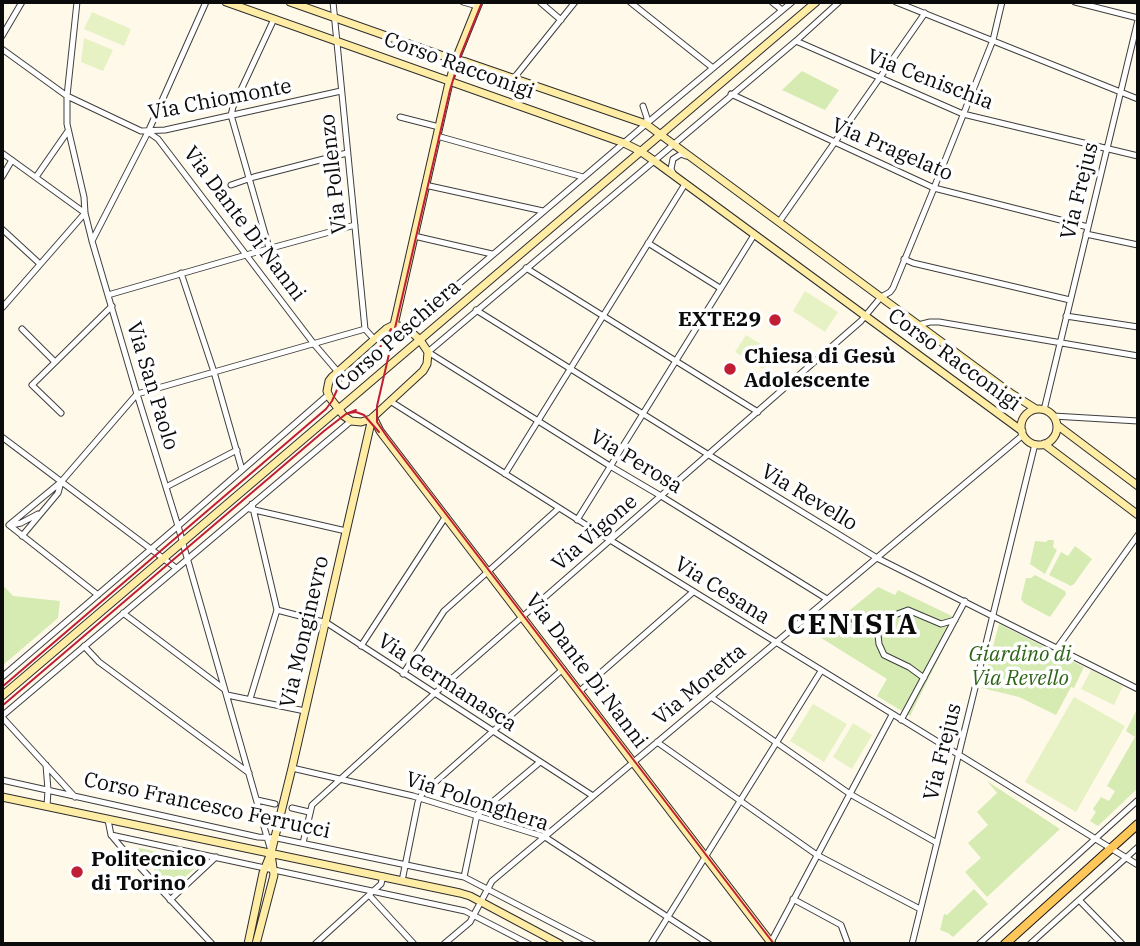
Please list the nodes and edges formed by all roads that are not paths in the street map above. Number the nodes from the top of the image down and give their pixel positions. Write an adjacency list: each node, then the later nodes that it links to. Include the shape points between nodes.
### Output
1 (22, 2): 25 (street)
2 (77, 2): 38 (street, Via San Paolo)
3 (206, 2): 47 (street)
4 (226, 2): 22 (street, Corso Racconigi)
5 (290, 2): 21 (street, Corso Racconigi)
6 (333, 2): 21 (street, Via Pollenzo)
7 (463, 2): 18 (street)
8 (540, 2): 24 (street)
9 (575, 2): 24 (street)
10 (630, 2): 31 (street)
11 (772, 2): 19 (street)
12 (792, 2): 19 (street, Corso Peschiera)
13 (816, 2): 48 (street, Corso Peschiera)
14 (839, 2): 28 (street, Corso Peschiera)
15 (896, 2): 20 (street)
16 (1002, 2): 26 (street)
17 (1075, 2): 23 (street)
18 (478, 4): 30 (street)
19 (782, 10): 31 (street, Corso Peschiera)
20 (925, 13): 26 (street); 33 (street)
21 (334, 18): 27 (street, Via Pollenzo); 30 (street, Corso Racconigi)
22 (274, 19): 27 (street, Corso Racconigi); 42 (street)
23 (1138, 19): 36 (street, Via Frejus)
24 (561, 20): 32 (street)
25 (2, 36)
26 (993, 40): 36 (street); 41 (street)
27 (337, 41): 34 (street, Corso Racconigi); 35 (street, Via Pollenzo)
28 (796, 41): 33 (street, Via Cenischia); 37 (street, Corso Peschiera)
29 (2, 49): 38 (street, Via Chiomonte)
30 (456, 60): 32 (street, Corso Racconigi); 34 (street)
31 (713, 68): 44 (street, Corso Peschiera)
32 (514, 78): 44 (street, Corso Racconigi)
33 (880, 78): 41 (street, Via Cenischia); 52 (street)
34 (450, 82): 45 (street); 50 (street, Corso Racconigi)
35 (341, 92): 42 (street, Via Chiomonte); 56 (street, Via Pollenzo)
36 (1120, 93): 39 (street); 53 (street, Via Frejus)
37 (731, 94): 51 (street, Corso Peschiera); 52 (street, Via Pragelato)
38 (67, 96): 46 (street, Via San Paolo); 47 (street, Via Chiomonte)
39 (1138, 99)
40 (643, 106): 44 (street)
41 (963, 114): 53 (street, Via Cenischia); 69 (street)
42 (231, 115): 47 (street, Via Chiomonte); 65 (street)
43 (400, 117): 45 (street)
44 (646, 124): 48 (street, Corso Racconigi); 50 (street, Corso Peschiera)
45 (439, 127): 49 (street)
46 (68, 131): 63 (street); 71 (street, Via San Paolo)
47 (148, 132): 79 (street); 83 (street, Via Dante Di Nanni)
48 (660, 134): 51 (street, Corso Racconigi); 54 (street, Corso Peschiera)
49 (437, 136): 64 (street); 68 (street)
50 (624, 143): 54 (street, Corso Racconigi); 64 (street, Corso Peschiera)
51 (673, 144): 57 (street, Corso Racconigi); 60 (street, Corso Peschiera)
52 (834, 144): 69 (street, Via Pragelato); 72 (street)
53 (1107, 149): 58 (street, Via Cenischia); 74 (street, Via Frejus)
54 (640, 152): 60 (street, Corso Racconigi); 106 (street, Corso Peschiera)
55 (2, 153): 59 (street)
56 (347, 153): 65 (street); 73 (street, Via Pollenzo)
57 (690, 156): 61 (street, via 681,154 673,159); 72 (street, Corso Racconigi)
58 (1138, 156)
59 (12, 160): 62 (street); 63 (street)
60 (653, 160): 61 (street, Corso Racconigi); 87 (street, Corso Peschiera)
61 (674, 176): 66 (street, Corso Racconigi)
62 (2, 177)
63 (36, 177): 71 (street)
64 (583, 177): 70 (street, Corso Peschiera)
65 (248, 179): 67 (street); 82 (street)
66 (685, 184): 77 (street, Corso Racconigi); 80 (street)
67 (231, 185)
68 (425, 186): 70 (street); 78 (street)
69 (933, 188): 74 (street, Via Pragelato); 85 (street)
70 (543, 211): 84 (street, Corso Peschiera)
71 (85, 213): 79 (street, Via San Paolo); 86 (street)
72 (779, 222): 91 (street, Corso Racconigi)
73 (355, 225): 82 (street); 104 (street, Via Pollenzo)
74 (1088, 227): 76 (street, Via Frejus)
75 (2, 229): 86 (street)
76 (1086, 234): 81 (street); 92 (street, Via Frejus)
77 (754, 235): 89 (street); 97 (street, Corso Racconigi)
78 (414, 236): 84 (street); 99 (street)
79 (92, 241): 90 (street, Via San Paolo)
80 (648, 243): 89 (street); 96 (street)
81 (1138, 245)
82 (270, 248): 83 (street)
83 (246, 254): 88 (street); 108 (street, Via Dante Di Nanni)
84 (492, 254): 102 (street, Corso Peschiera)
85 (905, 259): 91 (street, via 893,288); 92 (street)
86 (40, 264): 94 (street)
87 (526, 268): 95 (street, Corso Peschiera); 96 (street)
88 (181, 273): 90 (street); 114 (street)
89 (720, 288): 111 (street)
90 (108, 295): 93 (street, Via San Paolo)
91 (881, 298): 97 (street, Corso Racconigi); 100 (street, Corso Racconigi)
92 (1070, 300): 98 (street, Via Frejus)
93 (112, 306): 112 (street); 116 (street, Via San Paolo)
94 (2, 308)
95 (476, 310): 109 (street, Corso Peschiera); 113 (street, Via Revello)
96 (603, 315): 111 (street); 113 (street)
97 (866, 316): 121 (street, Via Vigone); 130 (street, Corso Racconigi)
98 (1066, 316): 101 (street); 107 (street, Via Frejus)
99 (394, 325): 102 (street); 105 (street)
100 (918, 325): 107 (street, via 939,322); 120 (street, Corso Racconigi)
101 (1138, 327)
102 (407, 328): 106 (street)
103 (22, 329): 112 (street)
104 (365, 329): 105 (street); 108 (street)
105 (374, 339): 115 (street)
106 (419, 340): 109 (street); 119 (street, Corso Peschiera)
107 (1059, 343): 110 (street); 120 (street, Via Frejus)
108 (314, 344): 114 (street); 115 (street, Via Dante Di Nanni)
109 (428, 352): 118 (street, via 423,371); 126 (street, Via Perosa)
110 (1138, 356)
111 (675, 361): 121 (street); 123 (street)
112 (55, 362): 122 (street, via 32,385)
113 (570, 368): 123 (street, Via Revello); 126 (street)
114 (214, 372): 116 (street); 134 (street)
115 (338, 372): 117 (street, via 329,382)
116 (137, 394): 139 (street); 141 (street, Via San Paolo)
117 (328, 395): 119 (street); 137 (street, Corso Peschiera)
118 (390, 401): 125 (street); 138 (street, Via Cesana)
119 (339, 410): 127 (street); 155 (street, Corso Peschiera)
120 (1040, 410): 124 (street); 130 (street, via 1024,418)
121 (758, 412): 135 (street, Via Vigone)
122 (61, 413)
123 (643, 413): 135 (street, Via Revello); 136 (street)
124 (1054, 416): 128 (street); 129 (street)
125 (373, 418): 127 (street); 147 (street, Via Dante Di Nanni); 151 (street, Via Monginevro)
126 (538, 420): 136 (street, Via Perosa); 138 (street)
127 (351, 421): 143 (street, Corso Peschiera)
128 (1138, 421)
129 (1057, 425): 133 (street, via 1054,437); 140 (street)
130 (1022, 433): 132 (street); 159 (street, Via Moretta)
131 (2, 437): 139 (street)
132 (1034, 444): 133 (street); 168 (street, Via Frejus)
133 (1044, 444): 146 (street)
134 (237, 450): 137 (street); 141 (street)
135 (709, 455): 142 (street, Via Vigone); 159 (street, Via Revello)
136 (610, 466): 142 (street, Via Perosa); 148 (street)
137 (242, 470): 150 (street, Corso Peschiera)
138 (505, 474): 144 (street, Via Cesana)
139 (61, 482): 145 (street); 149 (street); 156 (street)
140 (1138, 486)
141 (166, 487): 150 (street, Via San Paolo)
142 (661, 496): 154 (street, Via Vigone); 164 (street, Via Perosa)
143 (251, 508): 151 (street); 158 (street, Corso Peschiera); 166 (street)
144 (559, 508): 148 (street, Via Cesana); 161 (street)
145 (43, 512): 149 (street); 153 (street)
146 (1138, 514)
147 (446, 516): 161 (street, Via Dante Di Nanni); 176 (street)
148 (577, 520): 154 (street, Via Cesana)
149 (9, 525): 153 (street)
150 (178, 526): 155 (street, Via San Paolo); 156 (street, Corso Peschiera)
151 (346, 531): 172 (street, Via Monginevro)
152 (1138, 535): 177 (street)
153 (22, 536): 163 (street)
154 (610, 540): 162 (street, Via Cesana); 169 (street, Via Vigone)
155 (183, 542): 157 (street, Corso Peschiera); 158 (street, Via San Paolo)
156 (152, 549): 157 (street); 163 (street, Corso Peschiera)
157 (164, 558): 160 (street); 187 (street, Corso Peschiera)
158 (188, 558): 160 (street, Corso Peschiera); 185 (street, Via San Paolo)
159 (877, 558): 164 (street, Via Moretta); 165 (street, Via Revello)
160 (176, 568): 167 (street, Corso Peschiera)
161 (488, 571): 169 (street, Via Dante Di Nanni); 180 (street, via 444,611)
162 (694, 592): 174 (street, Via Cesana); 184 (street)
163 (98, 595): 181 (street, Corso Peschiera)
164 (827, 599): 174 (street, Via Moretta)
165 (965, 601): 168 (street, Via Revello); 171 (street)
166 (277, 611): 172 (street, Via Germanasca); 189 (street)
167 (123, 612): 175 (street, Corso Peschiera); 185 (street)
168 (993, 615): 177 (street, Via Revello); 197 (street, Via Frejus)
169 (523, 618): 178 (street, Via Dante Di Nanni); 186 (street, Via Vigone)
170 (854, 620): 173 (street)
171 (955, 620): 173 (street, via 941,624 908,610 892,616); 182 (street)
172 (326, 623): 176 (street, Via Germanasca); 190 (street, Via Monginevro)
173 (880, 628): 182 (street, via 884,655)
174 (775, 643): 179 (street, Via Cesana); 188 (street, Via Moretta)
175 (83, 646): 192 (street, Corso Peschiera); 202 (street)
176 (361, 646): 180 (street, Via Germanasca)
177 (1057, 648): 183 (street, Via Revello)
178 (563, 669): 184 (street, Via Dante Di Nanni); 194 (street)
179 (821, 671): 191 (street, Via Cesana); 196 (street)
180 (403, 674): 186 (street, Via Germanasca)
181 (2, 677)
182 (924, 678): 193 (street)
183 (1138, 689)
184 (580, 691): 199 (street, Via Dante Di Nanni)
185 (226, 692): 189 (street); 202 (street, Via San Paolo)
186 (434, 694): 194 (street, Via Germanasca); 203 (street, Via Vigone)
187 (2, 696)
188 (711, 697): 195 (street, Via Moretta); 196 (street)
189 (250, 699): 190 (street)
190 (305, 711): 201 (street, Via Monginevro)
191 (892, 715): 193 (street, Via Cesana); 206 (street)
192 (2, 717): 200 (street)
193 (901, 720): 197 (street, Via Cesana)
194 (493, 732): 198 (street, Via Germanasca); 210 (street)
195 (657, 742): 199 (street, Via Moretta); 211 (street)
196 (777, 742): 206 (street); 211 (street)
197 (958, 755): 224 (street, Via Cesana); 225 (street, Via Frejus)
198 (540, 762): 207 (street, Via Germanasca); 218 (street)
199 (633, 762): 207 (street, Via Moretta); 231 (street, Via Dante Di Nanni)
200 (46, 765): 205 (street); 209 (street)
201 (292, 768): 203 (street, Via Polonghera); 223 (street, Via Monginevro)
202 (249, 773): 212 (street, Via San Paolo)
203 (340, 779): 210 (street, Via Polonghera); 217 (street, Via Vigone)
204 (2, 780): 205 (street, Corso Francesco Ferrucci)
205 (48, 790): 209 (street, Corso Francesco Ferrucci); 215 (street)
206 (850, 794): 225 (street); 230 (street)
207 (593, 796): 222 (street, Via Moretta)
208 (2, 797): 215 (street, Corso Francesco Ferrucci)
209 (75, 797): 223 (street, Corso Francesco Ferrucci)
210 (419, 798): 218 (street, Via Polonghera); 234 (street)
211 (740, 799): 230 (street); 231 (street)
212 (257, 800): 214 (street); 223 (street, Via San Paolo)
213 (1138, 800): 224 (street)
214 (275, 804)
215 (47, 806): 219 (street, Corso Francesco Ferrucci)
216 (292, 808): 217 (street)
217 (309, 812): 226 (street)
218 (477, 815): 222 (street, Via Polonghera); 239 (street)
219 (108, 820): 221 (street); 229 (street, Corso Francesco Ferrucci)
220 (1138, 824): 228 (main road)
221 (111, 835): 232 (street); 244 (street)
222 (545, 836): 241 (street, Via Moretta); 249 (street, Via Polonghera)
223 (271, 837): 226 (street, Corso Francesco Ferrucci); 229 (street, Via Monginevro)
224 (1095, 839): 228 (street, Via Cesana); 264 (street)
225 (937, 843): 247 (street, Via Frejus)
226 (303, 844): 234 (street, Corso Francesco Ferrucci)
227 (1138, 847): 233 (street)
228 (1111, 849): 233 (street, Via Cesana); 265 (main road)
229 (271, 853): 236 (street, Via Monginevro); 237 (street); 238 (street, Corso Francesco Ferrucci)
230 (817, 855): 243 (street); 247 (street)
231 (705, 856): 249 (street); 261 (street, Via Dante Di Nanni)
232 (216, 857): 236 (street); 244 (street)
233 (1126, 857): 235 (street, Via Cesana); 245 (street)
234 (405, 865): 239 (street, Corso Francesco Ferrucci); 240 (street)
235 (1138, 865)
236 (265, 867): 237 (street); 251 (street, Via Monginevro)
237 (274, 869): 242 (street); 252 (street)
238 (383, 877): 240 (street, Corso Francesco Ferrucci); 242 (street)
239 (464, 877): 241 (street, Corso Francesco Ferrucci)
240 (402, 881): 246 (street, Corso Francesco Ferrucci)
241 (487, 889): 246 (street, Via Moretta); 258 (street, Corso Francesco Ferrucci)
242 (372, 892): 248 (street); 253 (street); 254 (street)
243 (793, 899): 261 (street); 262 (street, via 841,925)
244 (170, 900): 250 (street)
245 (1079, 900): 266 (street); 267 (street)
246 (481, 902): 248 (street, Via Moretta); 257 (street, Corso Francesco Ferrucci)
247 (920, 909): 263 (street, Via Frejus)
248 (474, 916): 255 (street, Via Moretta); 256 (street)
249 (668, 917): 259 (street); 260 (street, Via Polonghera)
250 (212, 944)
251 (248, 944)
252 (256, 944)
253 (315, 944)
254 (414, 944)
255 (444, 944)
256 (528, 944)
257 (560, 944)
258 (593, 944)
259 (651, 944)
260 (709, 944)
261 (771, 944)
262 (848, 944)
263 (912, 944)
264 (979, 944)
265 (1005, 944)
266 (1030, 944)
267 (1122, 944)

